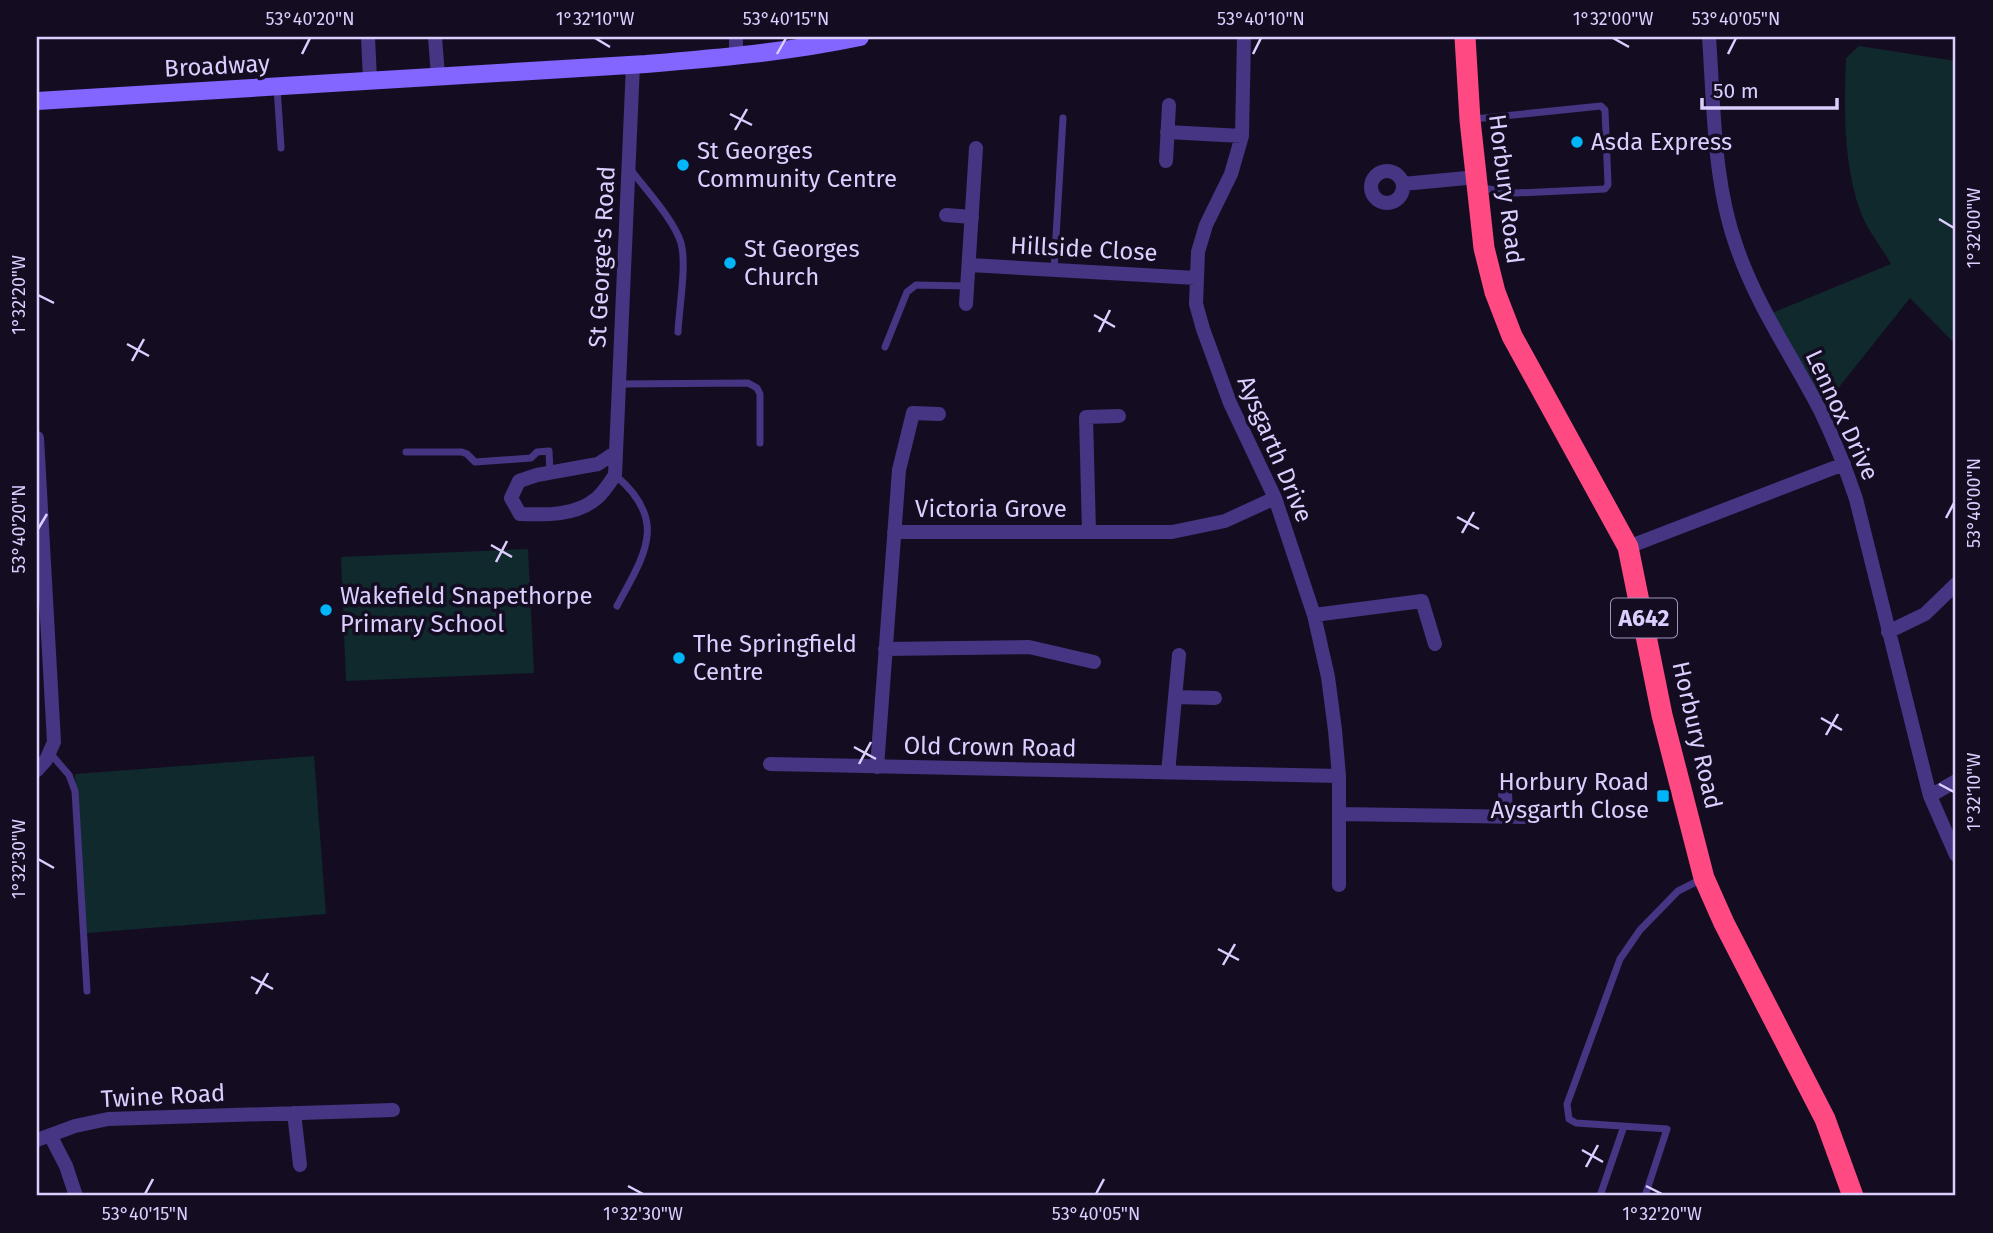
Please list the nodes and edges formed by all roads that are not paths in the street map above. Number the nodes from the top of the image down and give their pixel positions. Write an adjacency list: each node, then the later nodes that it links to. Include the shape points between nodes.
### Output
1 (368, 37): 11 (street)
2 (435, 37): 10 (street)
3 (736, 37): 8 (street)
4 (860, 37): 8 (street, Broadway)
5 (1244, 37): 18 (street, Aysgarth Drive)
6 (1465, 37): 16 (highway, Horbury Road / A642)
7 (1709, 37): 41 (street, Lennox Drive, via 1717,153 1736,247)
8 (736, 56): 9 (street, Broadway)
9 (633, 65): 10 (street, Broadway); 22 (street, St George's Road)
10 (438, 76): 11 (street, Broadway)
11 (370, 80): 12 (street, Broadway)
12 (277, 87): 13 (street, Broadway); 19 (lane)
13 (37, 101)
14 (1169, 105): 17 (street)
15 (1063, 118): 28 (lane)
16 (1470, 120): 23 (highway, Horbury Road / A642); 23 (lane, via 1601,106 1605,110 1605,189 1516,193)
17 (1167, 132): 18 (street); 21 (street)
18 (1242, 136): 29 (street, Aysgarth Drive, via 1231,174 1206,225)
19 (281, 148)
20 (976, 148): 26 (street)
21 (1166, 161)
22 (629, 168): 32 (lane, via 680,241); 34 (street, St George's Road)
23 (1477, 182): 24 (street); 47 (highway, Horbury Road / A642, via 1484,248 1512,336)
24 (1403, 184)
25 (946, 215): 26 (street)
26 (972, 217): 27 (street)
27 (970, 265): 28 (street, Hillside Close); 30 (street)
28 (1054, 270): 29 (street, Hillside Close)
29 (1196, 278): 44 (street, Aysgarth Drive, via 1196,304 1203,329 1230,403)
30 (967, 286): 31 (street); 33 (lane, via 916,285 907,292)
31 (966, 304)
32 (678, 331)
33 (885, 347)
34 (619, 384): 38 (lane, via 748,383 760,394); 40 (street, St George's Road)
35 (939, 414): 46 (street, Victoria Grove, via 913,413 899,470)
36 (1119, 416): 45 (street, Victoria Grove, via 1086,417)
37 (37, 438): 49 (street)
38 (760, 443)
39 (406, 452): 42 (lane, via 462,452 475,462 531,458 549,451)
40 (616, 452): 42 (street, via 598,464); 43 (street, St George's Road)
41 (1844, 464): 47 (street); 52 (street, Lennox Drive)
42 (550, 473): 43 (street, via 519,481 511,498 520,514 575,511 598,498)
43 (615, 475): 50 (lane, via 634,491 649,529 646,550)
44 (1275, 498): 45 (street, Victoria Grove, via 1225,521 1172,532); 51 (street, Aysgarth Drive)
45 (1089, 532): 46 (street, Victoria Grove)
46 (894, 533): 54 (street, Victoria Grove)
47 (1628, 547): 72 (highway, Horbury Road / A642, via 1662,715)
48 (1956, 584): 52 (street, via 1925,614)
49 (41, 586): 59 (street, via 54,719)
50 (617, 606)
51 (1314, 615): 53 (street, via 1422,601); 64 (street, Aysgarth Drive, via 1328,677)
52 (1888, 632): 67 (street, Lennox Drive)
53 (1435, 644)
54 (885, 649): 56 (street, via 1029,647); 61 (street, Victoria Grove)
55 (1179, 656): 57 (street)
56 (1094, 662)
57 (1175, 697): 58 (street); 63 (street)
58 (1215, 698)
59 (50, 752): 62 (street); 74 (lane, via 69,775 75,791)
60 (770, 764): 61 (street, Old Crown Road)
61 (877, 767): 63 (street, Old Crown Road)
62 (37, 770)
63 (1168, 773): 64 (street, Old Crown Road)
64 (1339, 776): 68 (street, Aysgarth Drive)
65 (1956, 781): 67 (street)
66 (1505, 791): 69 (street)
67 (1930, 796): 71 (street, Lennox Drive)
68 (1340, 814): 69 (street); 73 (street, Aysgarth Drive)
69 (1506, 816): 70 (street)
70 (1532, 817)
71 (1956, 855)
72 (1704, 878): 77 (lane, via 1678,891 1640,930 1620,959 1567,1104 1569,1119 1576,1123); 83 (highway, Horbury Road / A642, via 1825,1119)
73 (1339, 885)
74 (87, 991)
75 (393, 1110): 76 (street, Twine Road)
76 (295, 1113): 78 (street, Twine Road, via 108,1119); 79 (street)
77 (1624, 1126): 81 (lane); 82 (lane, via 1667,1129)
78 (43, 1137): 80 (street, via 66,1166)
79 (300, 1165)
80 (76, 1196)
81 (1600, 1196)
82 (1645, 1196)
83 (1853, 1196)

